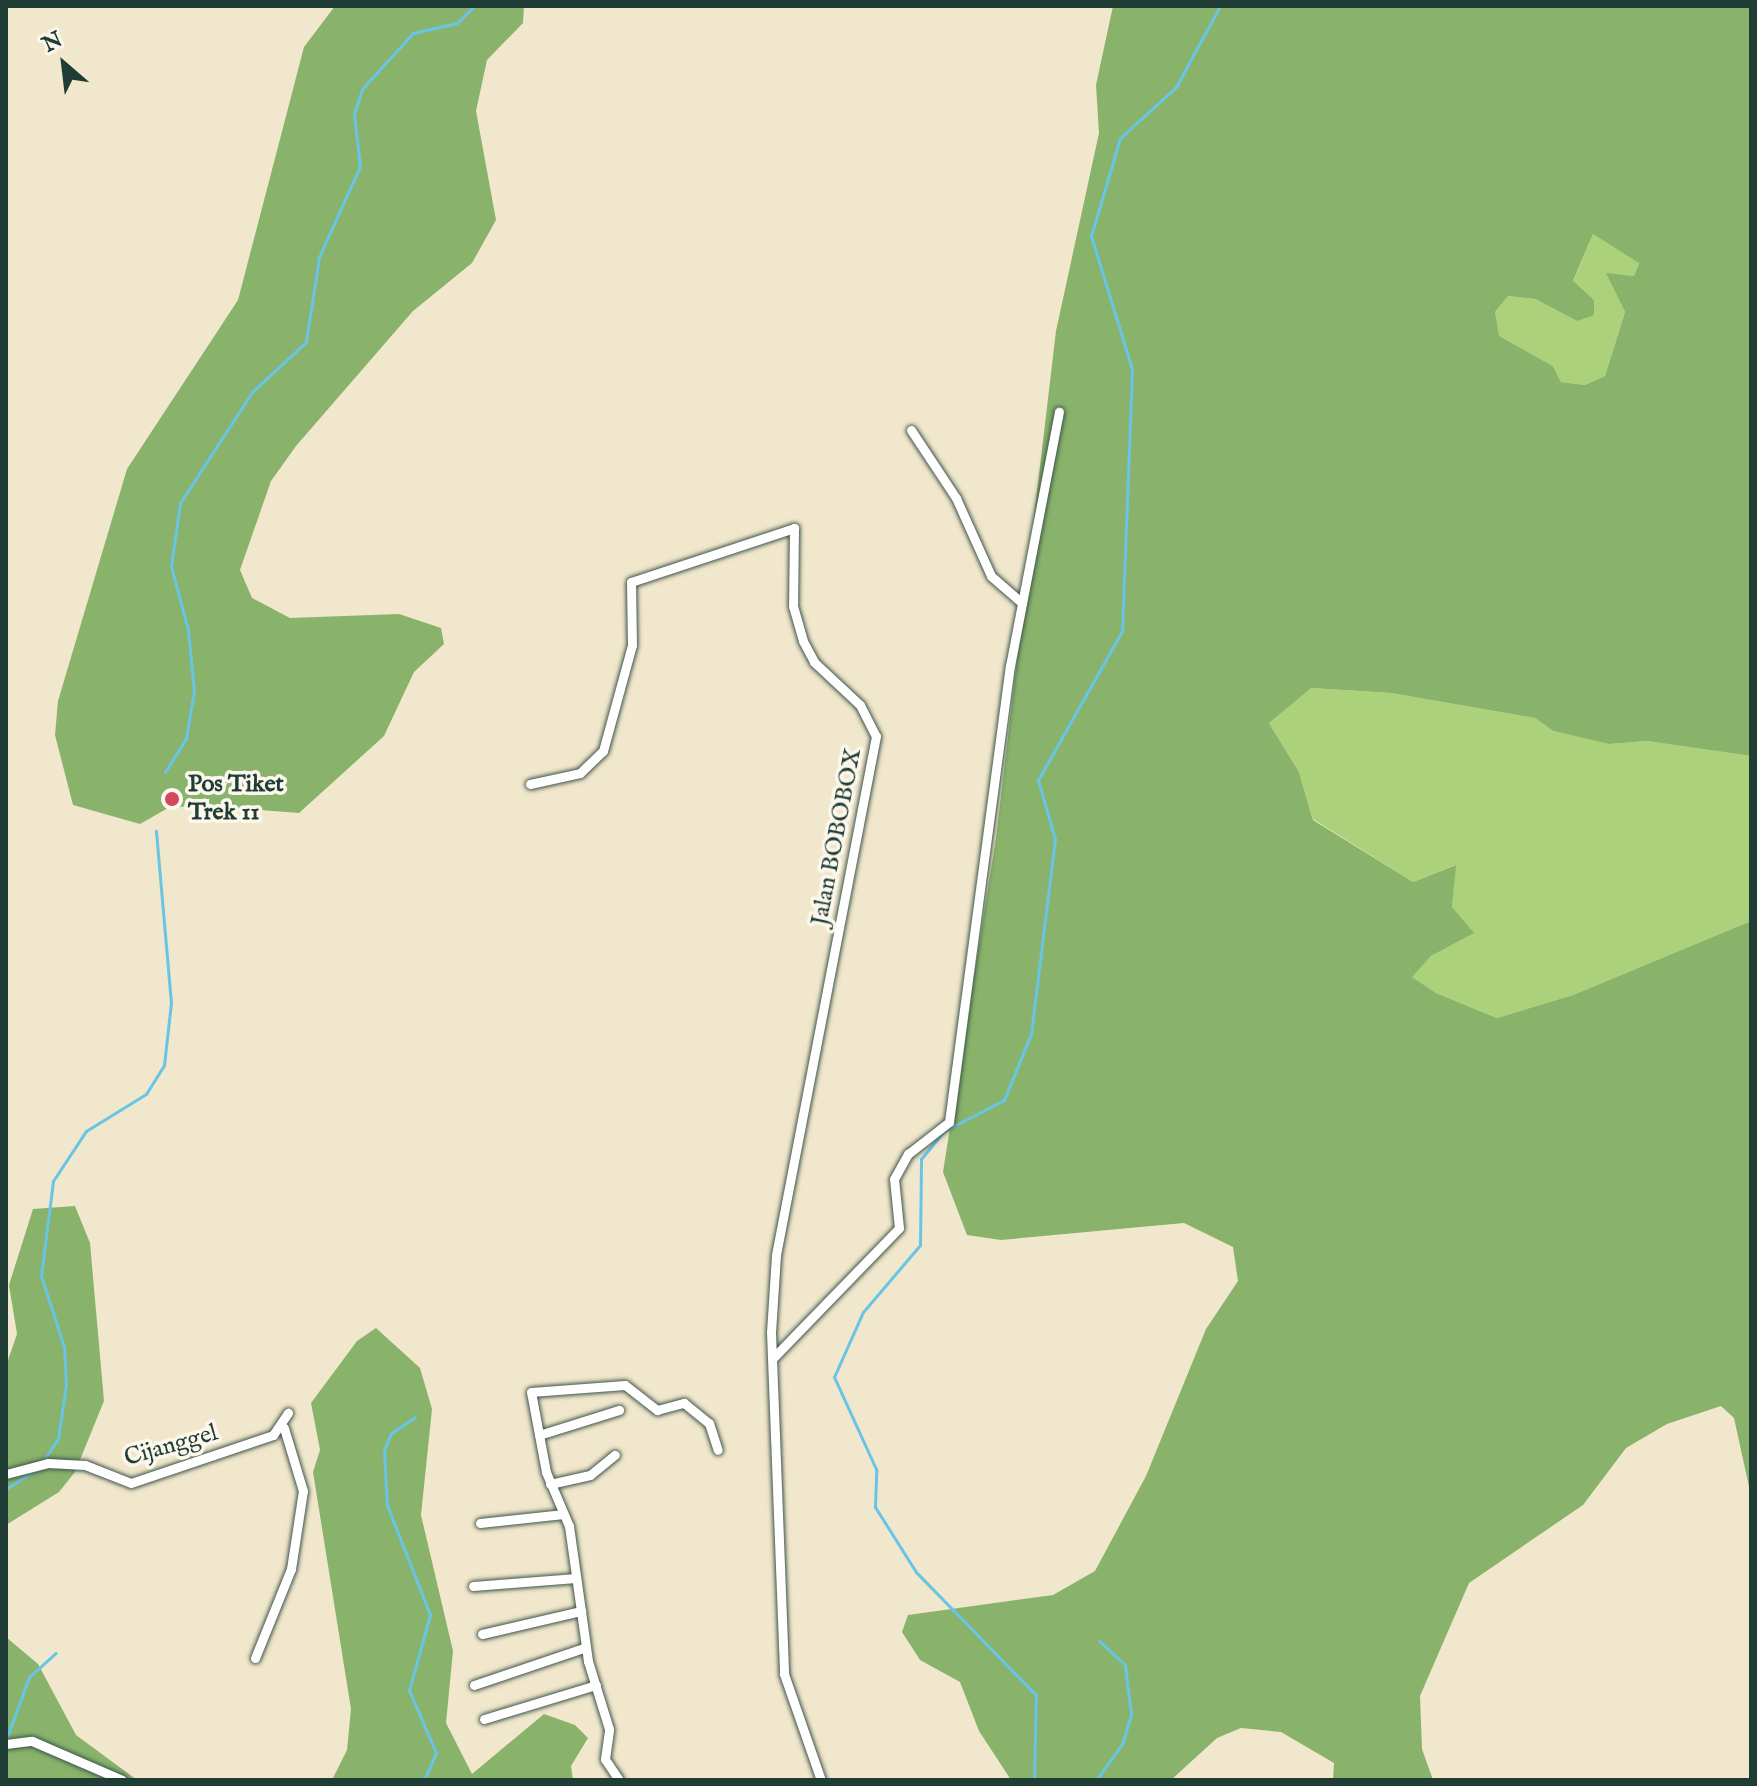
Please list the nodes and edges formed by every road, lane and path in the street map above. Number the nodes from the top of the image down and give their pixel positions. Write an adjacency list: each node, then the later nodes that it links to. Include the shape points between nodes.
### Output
1 (1059, 412): 3 (street)
2 (911, 430): 3 (street, via 956,498 991,576)
3 (1022, 603): 5 (street, via 949,1122 908,1154 894,1179 899,1228)
4 (530, 784): 5 (street, Jalan BOBOBOX, via 580,773 603,751 632,645 626,597 639,575 688,569 745,541 794,528 793,606 803,641 814,662 860,705 876,736 776,1255)
5 (773, 1358): 28 (street, Jalan BOBOBOX, via 784,1674)
6 (619, 1410): 9 (street)
7 (288, 1413): 8 (street)
8 (284, 1428): 12 (street, Cijanggel, via 131,1483 85,1465 48,1463); 21 (street, via 303,1491 291,1569)
9 (539, 1435): 10 (street, via 531,1392 625,1385 657,1410 677,1402 695,1409 709,1423); 13 (street)
10 (718, 1450)
11 (615, 1455): 13 (street, via 590,1475)
12 (6, 1474)
13 (550, 1484): 14 (street)
14 (564, 1514): 15 (street); 16 (street)
15 (480, 1523)
16 (576, 1578): 17 (street); 18 (street)
17 (473, 1586)
18 (581, 1611): 19 (street); 20 (street)
19 (482, 1634)
20 (586, 1647): 22 (street); 23 (street)
21 (255, 1658)
22 (595, 1682): 24 (street); 27 (street, via 609,1729 605,1759)
23 (474, 1685)
24 (484, 1719)
25 (6, 1744): 26 (street, via 32,1741)
26 (122, 1780)
27 (619, 1780)
28 (821, 1780)

